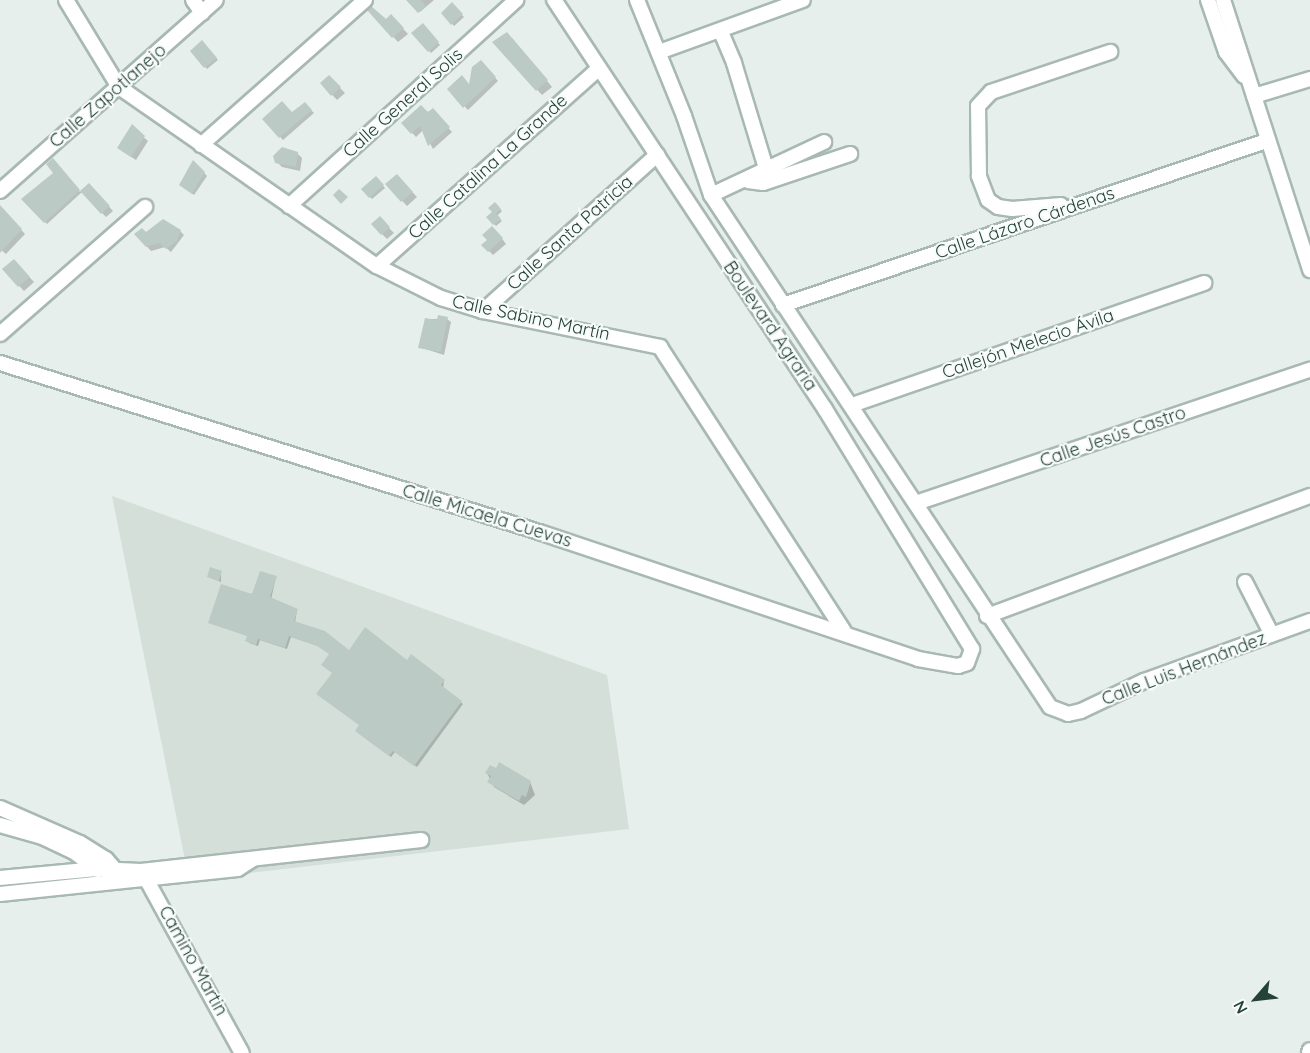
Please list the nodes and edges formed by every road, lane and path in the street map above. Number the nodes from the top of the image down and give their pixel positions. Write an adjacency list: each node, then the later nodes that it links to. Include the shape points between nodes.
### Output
1 (66, 0): 18 (street, Calle Sabino Martín)
2 (193, 0): 11 (street)
3 (216, 0): 11 (street, Calle Zapotlanejo)
4 (365, 0): 22 (street)
5 (516, 0): 30 (street, Calle General Solis)
6 (554, 0): 15 (street, Boulevard Agraria)
7 (637, 0): 13 (street)
8 (803, 0): 12 (street)
9 (1208, 0): 17 (street, via 1226,52)
10 (1223, 0): 17 (street)
11 (202, 13): 18 (street, Calle Zapotlanejo)
12 (720, 32): 13 (street); 25 (street, via 734,63)
13 (659, 52): 28 (street)
14 (1110, 52): 29 (street, via 991,92 978,106 980,176 988,200 998,207 1012,209)
15 (599, 68): 24 (street, Boulevard Agraria); 32 (street, Calle Catalina La Grande)
16 (1310, 79): 19 (street)
17 (1249, 82): 19 (street)
18 (119, 87): 22 (street, Calle Sabino Martín); 27 (street, Calle Zapotlanejo)
19 (1254, 96): 20 (street)
20 (1266, 141): 29 (street, Calle Lázaro Cárdenas); 33 (street)
21 (824, 142): 25 (street)
22 (201, 145): 30 (street, Calle Sabino Martín)
23 (850, 154): 26 (street, via 763,183)
24 (657, 155): 36 (street, Calle Santa Patricia); 48 (street, Boulevard Agraria, via 825,409 972,649)
25 (766, 168): 26 (street)
26 (748, 181): 28 (street)
27 (0, 191)
28 (711, 195): 35 (street)
29 (1082, 204): 35 (street, Calle Lázaro Cárdenas)
30 (289, 206): 32 (street, Calle Sabino Martín)
31 (144, 207): 37 (street)
32 (377, 266): 36 (street, Calle Sabino Martín, via 441,298)
33 (1310, 270)
34 (1204, 283): 40 (street, Callejón Melecio Ávila)
35 (783, 305): 40 (street)
36 (483, 311): 46 (street, Calle Sabino Martín, via 660,347)
37 (0, 334)
38 (0, 363): 46 (street, Calle Micaela Cuevas)
39 (1310, 370): 42 (street, Calle Jesús Castro)
40 (852, 405): 42 (street)
41 (1310, 496): 44 (street)
42 (916, 503): 44 (street)
43 (1245, 582): 47 (street)
44 (987, 616): 47 (street, Calle Luis Hernández, via 1058,713 1081,711 1144,681)
45 (1310, 621): 47 (street, Calle Luis Hernández)
46 (844, 632): 48 (street, Calle Micaela Cuevas, via 918,659 958,666)
47 (1272, 635)
48 (971, 659)
49 (0, 808): 53 (street, via 80,843)
50 (0, 825): 52 (street, via 42,837)
51 (421, 840): 54 (street, via 252,860 238,869)
52 (97, 869): 53 (street); 55 (street); 56 (street)
53 (119, 874): 54 (street); 56 (street)
54 (145, 876): 58 (street, Camino Martin)
55 (0, 878)
56 (108, 880): 57 (street)
57 (0, 894)
58 (242, 1053)

